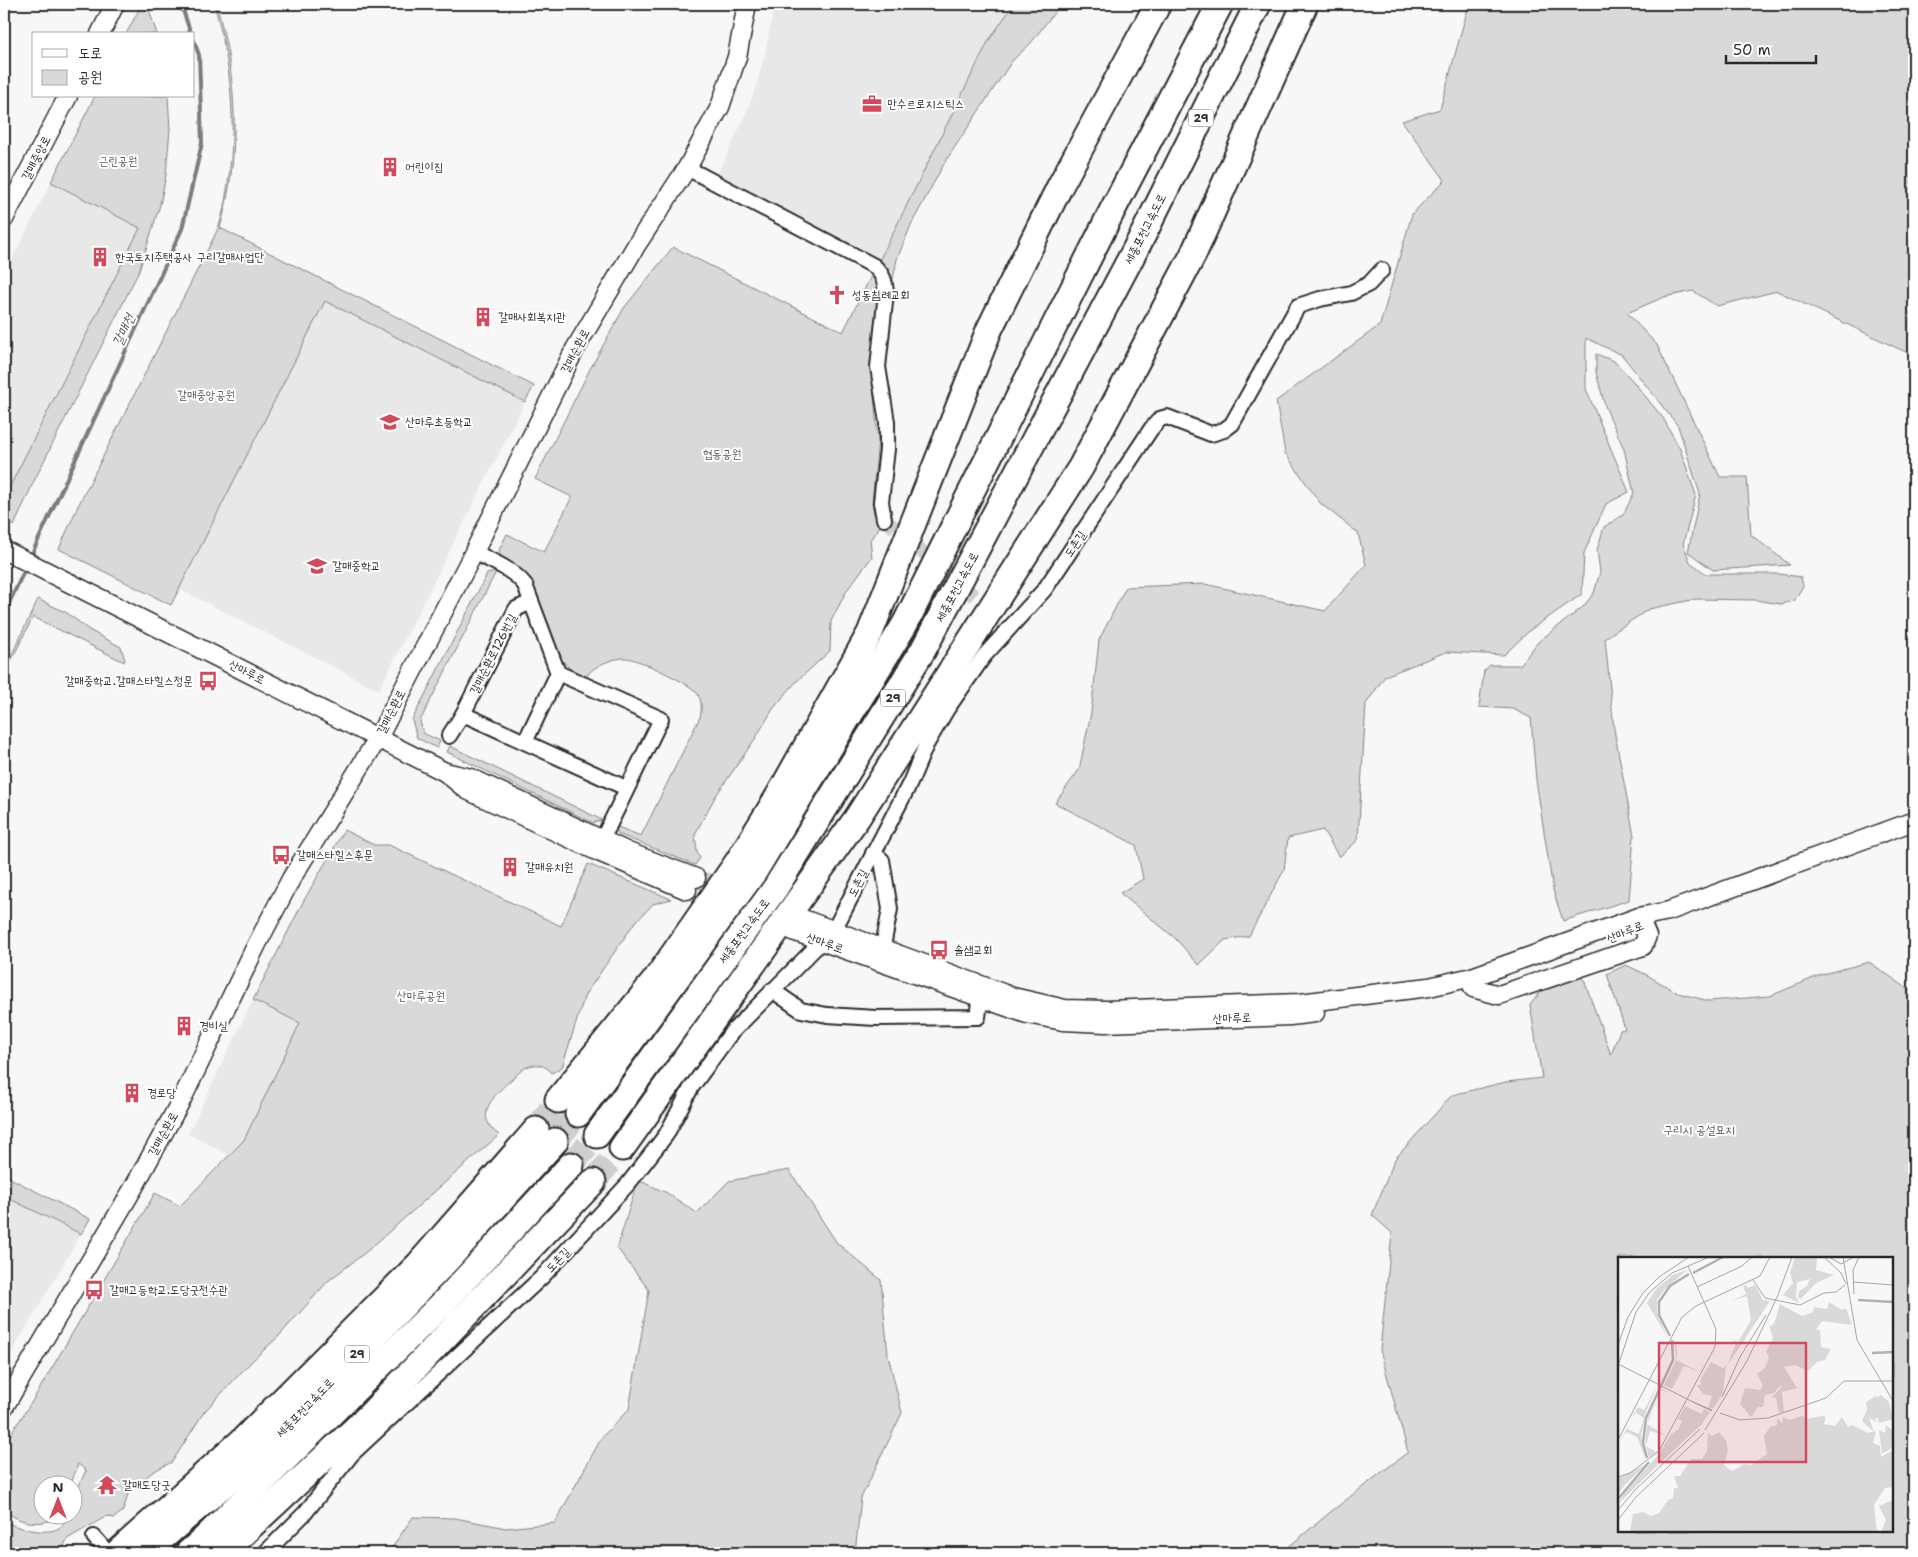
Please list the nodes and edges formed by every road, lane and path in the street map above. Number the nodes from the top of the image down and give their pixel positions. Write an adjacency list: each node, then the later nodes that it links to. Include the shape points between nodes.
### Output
1 (115, 4): 7 (street)
2 (748, 4): 9 (street, 갈매순환로, via 737,57 720,107)
3 (1158, 4): 4 (highway, 29, via 1060,186 990,330 870,633 779,795 736,863 568,1107 754,872 904,624)
4 (1220, 4)
5 (1258, 4): 32 (highway, 세종포천고속도로 / 29, via 1144,233 923,650 776,887)
6 (1305, 4): 33 (highway, via 1193,255 1081,467 857,818)
7 (101, 32)
8 (67, 98): 10 (street, 갈매중앙로)
9 (688, 168): 12 (street, via 874,266 881,273 886,293 878,367 887,422 881,502); 14 (street, 갈매순환로, via 637,244 575,349)
10 (4, 219)
11 (1382, 270): 25 (street, 도촌길, via 1370,284 1351,293 1298,306 1232,424 1224,430 1211,434 1167,416 1160,419 1045,589 1006,622 947,709)
12 (884, 519)
13 (7, 552): 19 (street, 산마루로)
14 (474, 552): 15 (street, 갈매순환로126번길, via 519,577); 19 (street, 갈매순환로)
15 (531, 602): 16 (street, 갈매순환로126번길); 17 (street, 갈매순환로126번길, via 516,609)
16 (558, 673): 20 (street); 22 (street, via 660,719)
17 (463, 714): 18 (street, 갈매순환로126번길); 20 (street)
18 (449, 736)
19 (378, 738): 21 (street, 산마루로); 36 (street, 갈매순환로, via 291,879 182,1099)
20 (525, 742): 22 (street)
21 (445, 772): 24 (street, 산마루로, via 471,778); 24 (street, 산마루로, via 467,790 599,852 692,884)
22 (626, 788): 24 (street)
23 (1914, 821): 26 (street, 산마루로)
24 (602, 840)
25 (873, 853): 28 (street, 도촌길); 29 (street, via 882,860 890,909)
26 (1641, 922): 31 (street, 산마루로, via 1472,977 1429,987 1300,1003 1064,1009); 31 (street, 산마루로, via 1473,988 1408,1002 1290,1016 1105,1023 1063,1021 1027,1014)
27 (798, 925): 28 (street, 산마루로)
28 (827, 936): 29 (street, 산마루로); 30 (street, 도촌길)
29 (881, 956): 31 (street, 산마루로)
30 (772, 990): 31 (street, via 801,1010 827,1016 866,1017 978,1017); 43 (street, 도촌길, via 731,1033 690,1088 666,1135 628,1184 542,1277 352,1454 305,1513)
31 (982, 992)
32 (597, 1135)
33 (622, 1148)
34 (571, 1165): 41 (highway, 세종포천고속도로 / 29, via 443,1303)
35 (593, 1182): 42 (highway, via 369,1416)
36 (4, 1407)
37 (94, 1537): 38 (street)
38 (108, 1553)
39 (117, 1553): 40 (highway, 세종포천고속도로 / 29, via 244,1439 545,1136 447,1260 275,1440)
40 (145, 1553)
41 (188, 1553)
42 (222, 1553)
43 (265, 1553)

